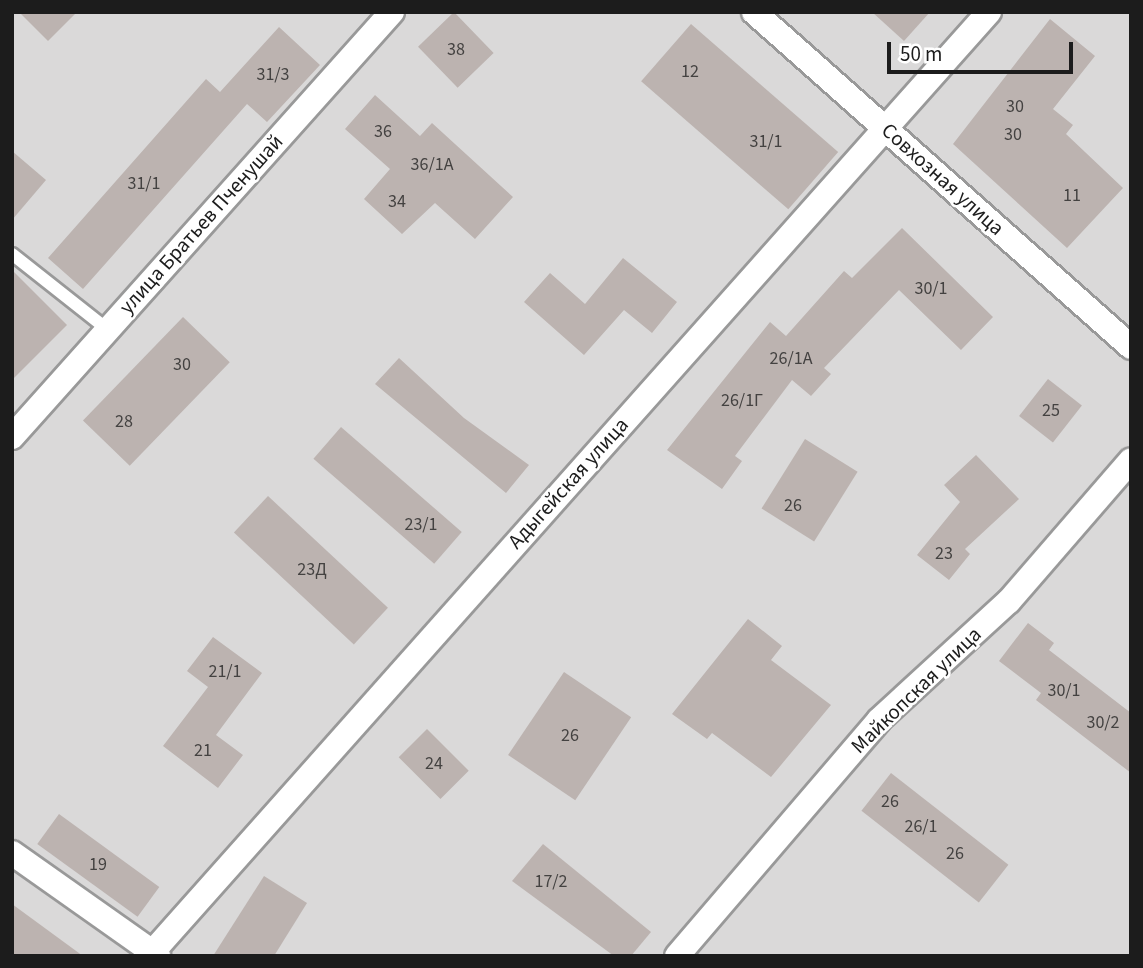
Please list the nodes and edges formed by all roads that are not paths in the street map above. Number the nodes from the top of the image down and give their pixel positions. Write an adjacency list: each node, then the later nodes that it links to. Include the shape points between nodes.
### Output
1 (392, 12): 6 (street, улица Братьев Пченушай)
2 (754, 12): 4 (street, Совхозная улица)
3 (989, 12): 4 (street, Адыгейская улица)
4 (886, 129): 7 (street, Совхозная улица); 11 (street, Адыгейская улица)
5 (12, 254): 6 (lane)
6 (107, 329): 8 (street, улица Братьев Пченушай)
7 (1131, 347)
8 (12, 437)
9 (1131, 460): 12 (street, Майкопская улица, via 1009,601 879,720)
10 (12, 853): 11 (street)
11 (153, 954)
12 (677, 956)

